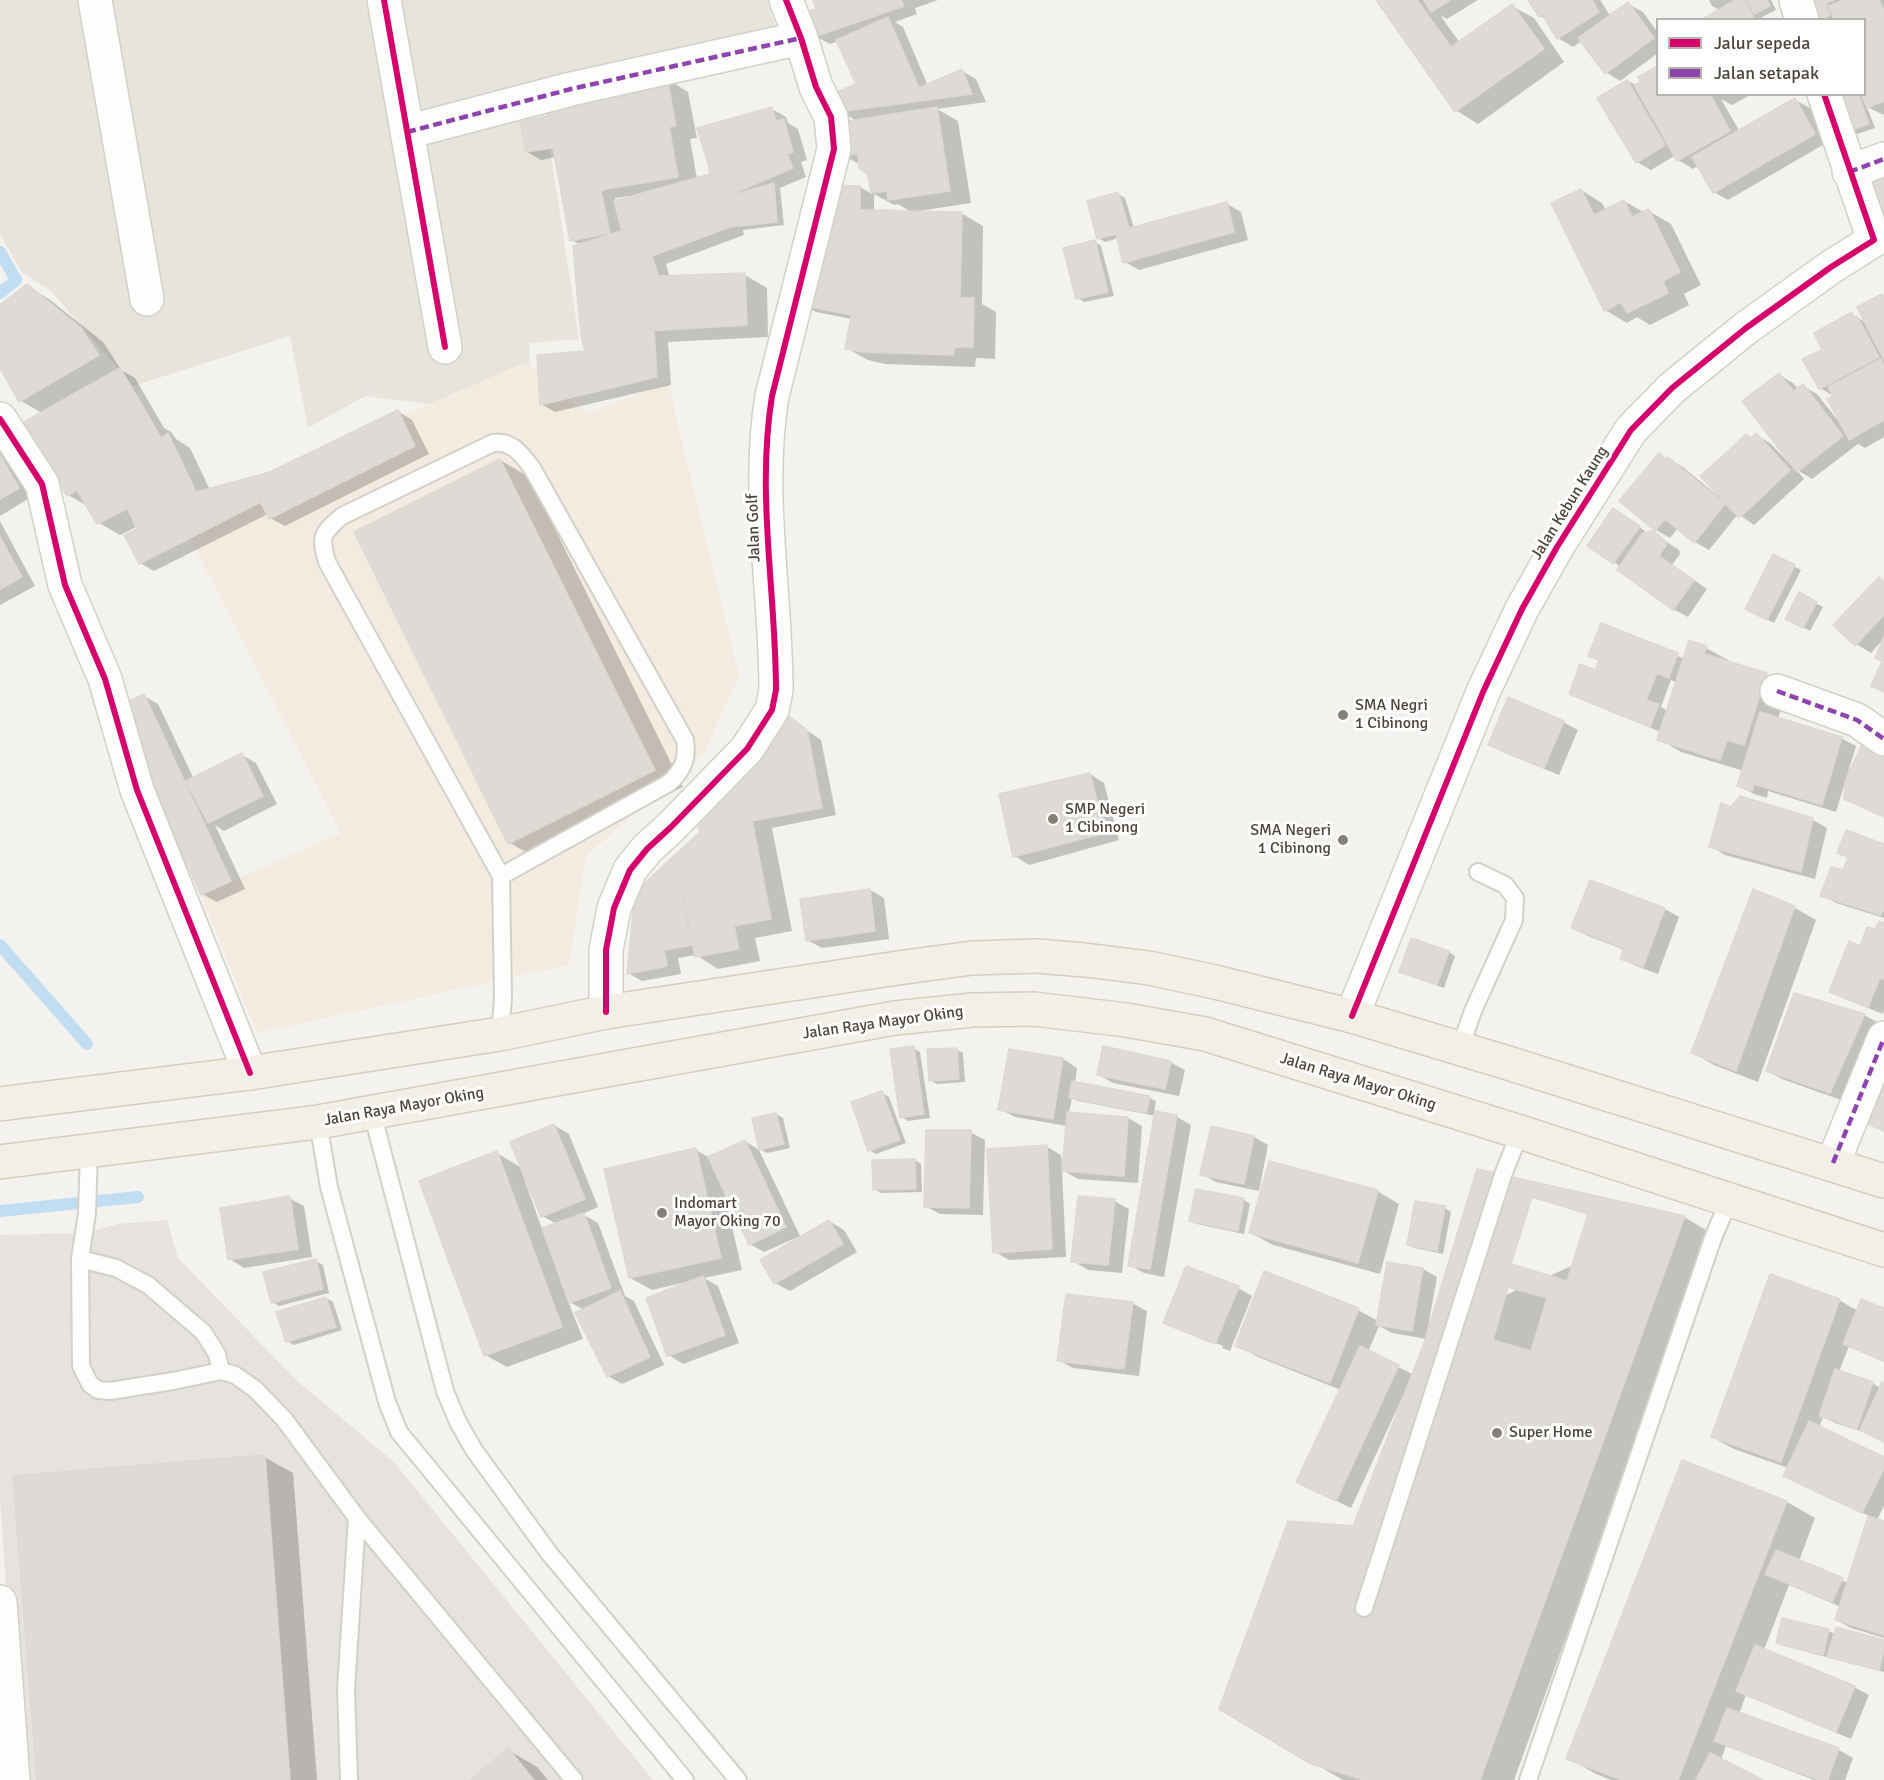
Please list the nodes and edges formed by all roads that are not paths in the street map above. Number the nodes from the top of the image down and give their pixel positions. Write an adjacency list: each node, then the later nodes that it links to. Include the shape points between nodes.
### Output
1 (95, 0): 12 (street)
2 (384, 0): 8 (street)
3 (786, 0): 6 (street, Jalan Golf)
4 (1796, 0): 5 (street)
5 (1801, 18)
6 (801, 38): 8 (street, via 571,89); 19 (street, Jalan Golf, via 816,87 831,117 834,149 768,421 766,512 776,690 772,710 747,749 630,870 614,908 606,950)
7 (1825, 96): 10 (street, Jalan Kebun Kaung)
8 (407, 132): 13 (street)
9 (1884, 159): 10 (street)
10 (1849, 172): 11 (street, Jalan Kebun Kaung)
11 (1879, 251): 20 (street, Jalan Kebun Kaung, via 1831,267 1746,328 1672,388 1631,430 1557,547 1492,671)
12 (147, 299)
13 (445, 347)
14 (0, 419): 24 (street, via 42,484 65,585 105,679 137,790)
15 (1777, 691): 16 (street, via 1857,720)
16 (1884, 739)
17 (1479, 872): 23 (lane, via 1505,885 1515,898 1514,920)
18 (501, 876): 18 (lane, via 669,783 682,768 687,752 685,740 532,468 521,454 502,442 342,516 328,528 322,541 327,562); 21 (lane)
19 (606, 1012): 20 (main road, via 961,960 1037,956 1149,968); 21 (main road)
20 (1352, 1016): 23 (main road)
21 (500, 1034): 24 (main road)
22 (1884, 1038): 31 (street)
23 (1460, 1048): 31 (main road)
24 (250, 1072): 25 (main road)
25 (0, 1104)
26 (372, 1112): 27 (main road, Jalan Raya Mayor Oking); 28 (main road, Jalan Raya Mayor Oking, via 895,1018 1034,1009 1205,1034); 44 (lane, via 445,1390 458,1422 549,1554)
27 (318, 1122): 29 (main road, Jalan Raya Mayor Oking); 43 (lane, via 329,1187 395,1424)
28 (1520, 1132): 33 (main road, Jalan Raya Mayor Oking); 39 (lane)
29 (89, 1152): 30 (main road, Jalan Raya Mayor Oking); 35 (lane, via 87,1213)
30 (0, 1162)
31 (1833, 1163): 32 (main road)
32 (1884, 1181)
33 (1729, 1200): 34 (main road, Jalan Raya Mayor Oking); 45 (lane)
34 (1884, 1250)
35 (80, 1259): 36 (lane, via 116,1268 148,1285 203,1332 217,1354); 36 (lane, via 81,1366 93,1388 110,1391)
36 (221, 1371): 37 (lane, via 247,1383 284,1419)
37 (357, 1518): 41 (lane, via 346,1689); 42 (lane)
38 (0, 1602): 40 (street)
39 (1364, 1608)
40 (13, 1780)
41 (349, 1780)
42 (574, 1780)
43 (685, 1780)
44 (738, 1780)
45 (1528, 1780)

